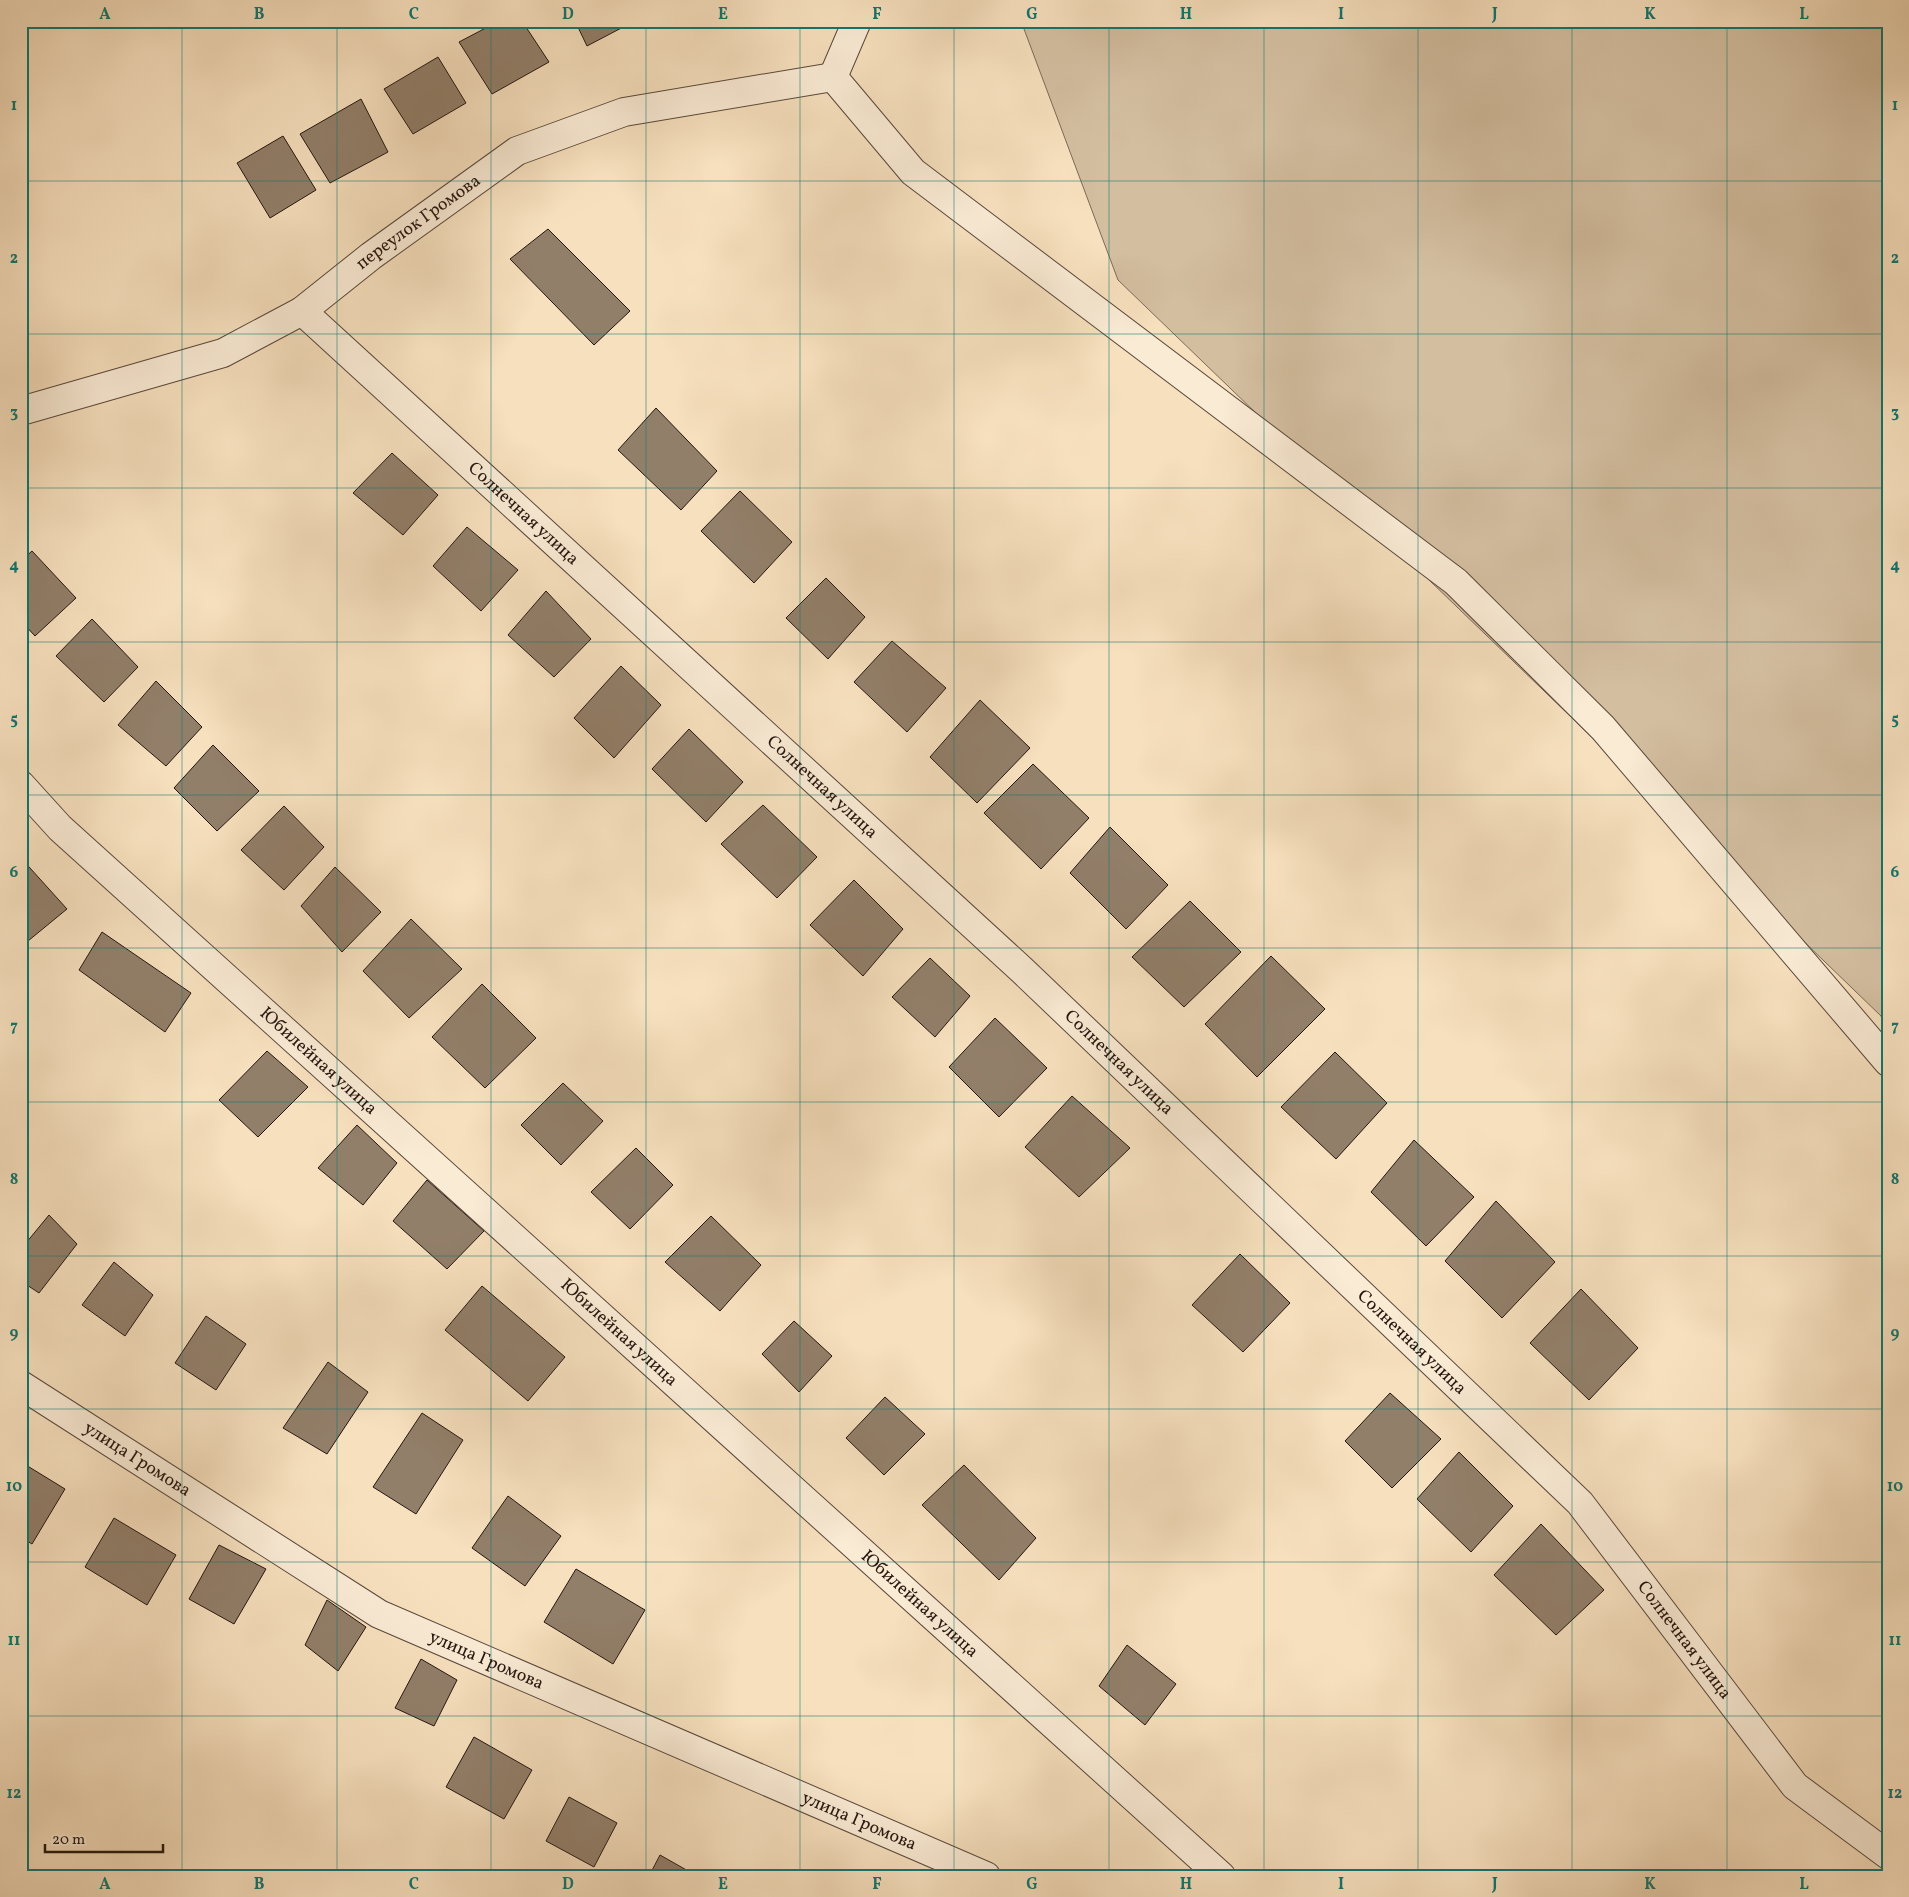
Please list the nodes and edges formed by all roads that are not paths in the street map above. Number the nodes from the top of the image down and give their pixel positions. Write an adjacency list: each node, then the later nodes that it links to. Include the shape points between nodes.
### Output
1 (857, 21): 2 (street)
2 (833, 77): 3 (street, переулок Громова, via 624,112 518,151 371,256); 6 (street, via 913,172 1456,582 1603,728)
3 (302, 311): 4 (street, переулок Громова, via 223,353); 8 (street, Солнечная улица, via 1023,972 1580,1503 1795,1786)
4 (21, 411)
5 (21, 785): 10 (street, Юбилейная улица, via 67,835)
6 (1888, 1062)
7 (21, 1385): 9 (street, улица Громова, via 379,1614)
8 (1888, 1855)
9 (986, 1876)
10 (1221, 1876)

